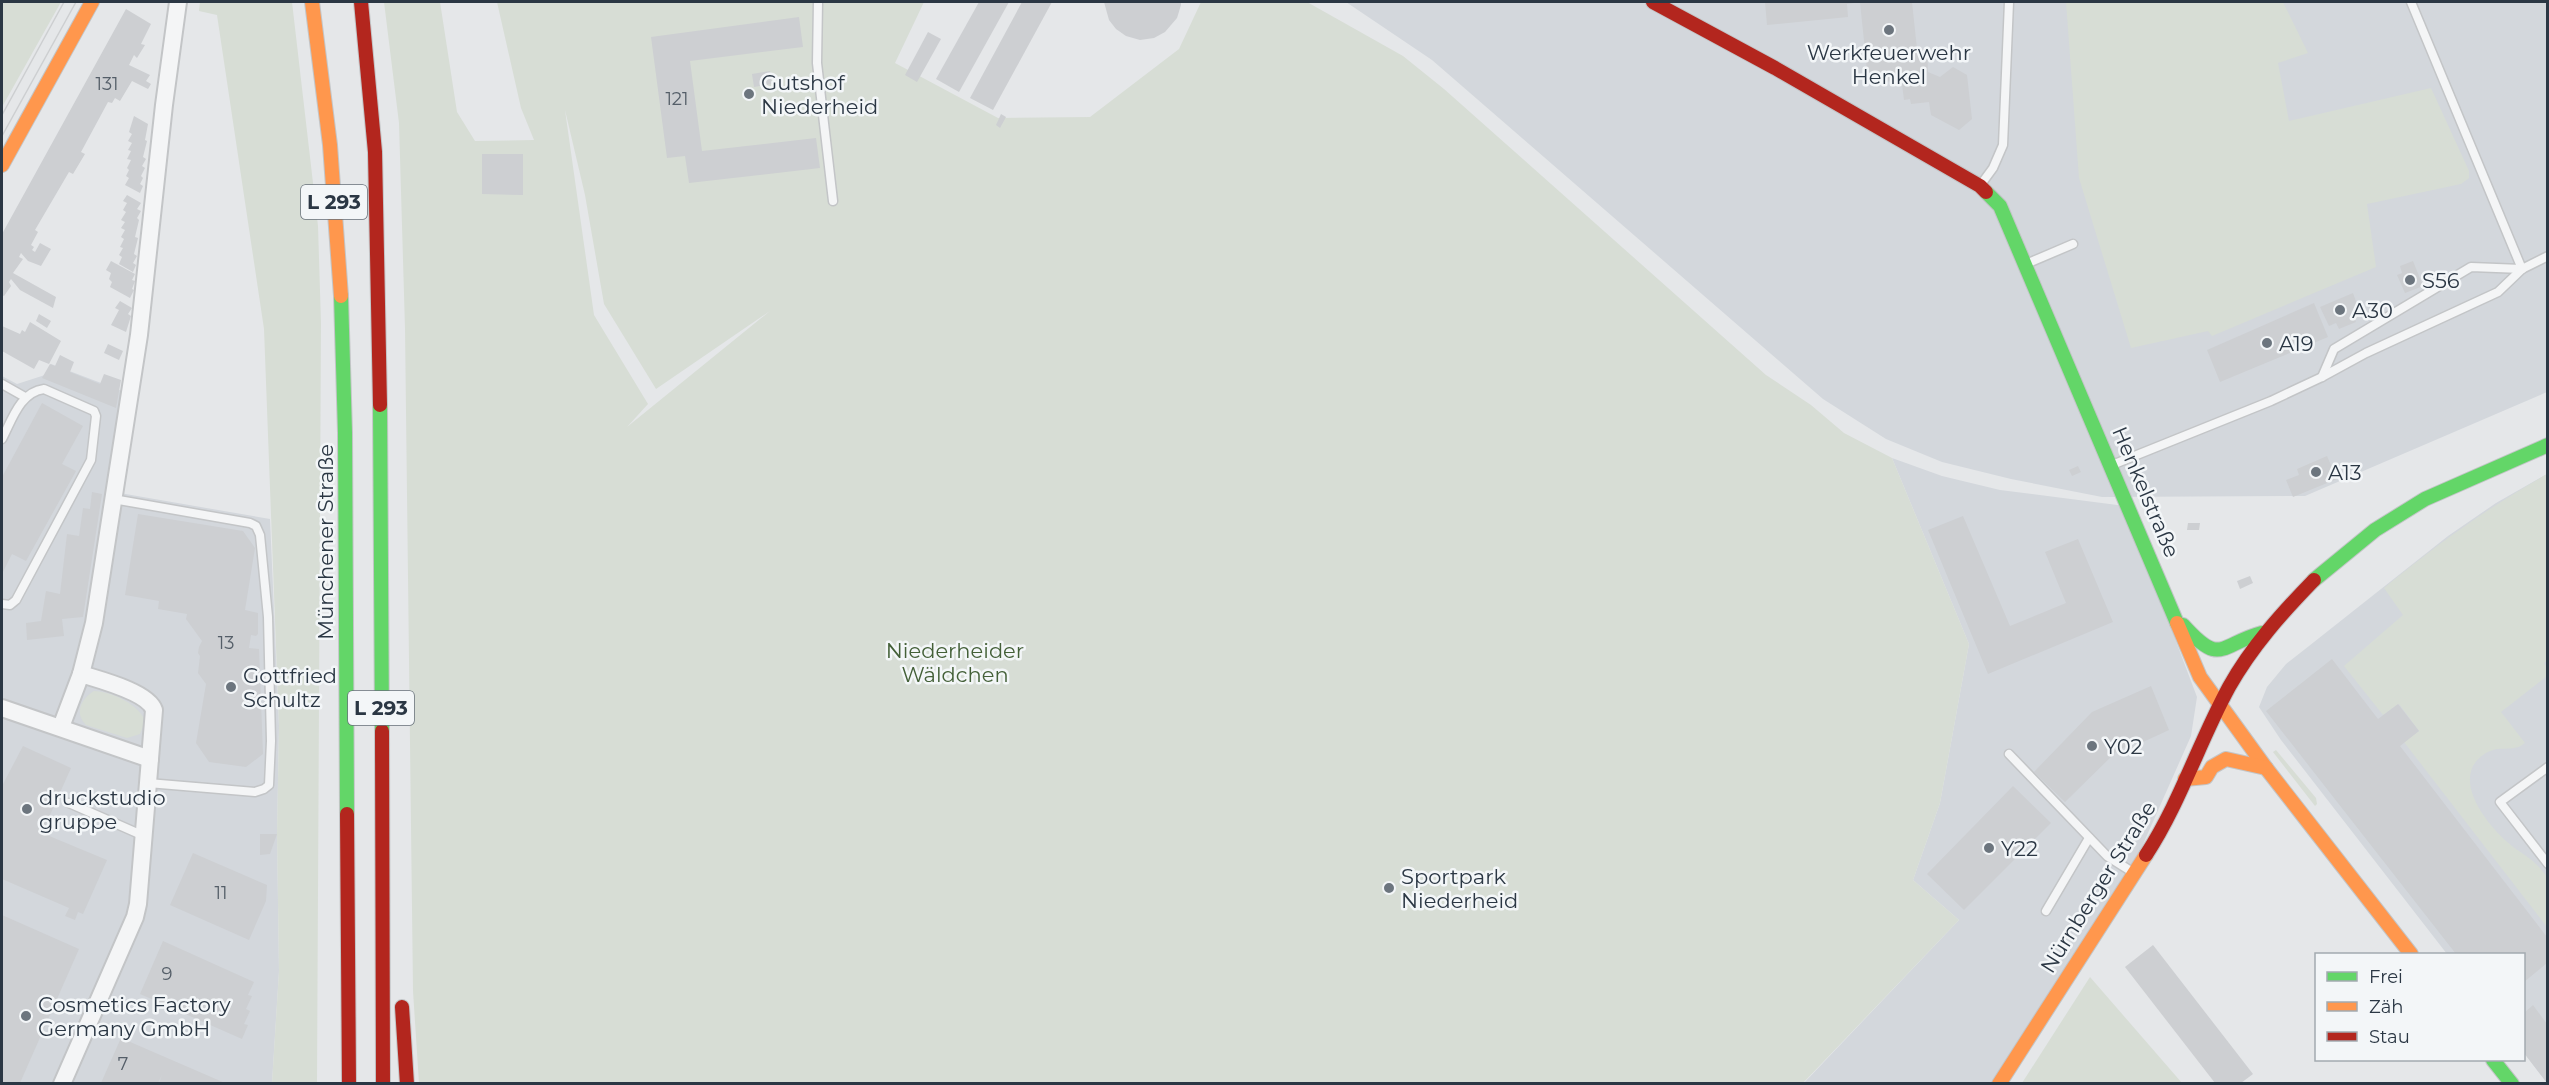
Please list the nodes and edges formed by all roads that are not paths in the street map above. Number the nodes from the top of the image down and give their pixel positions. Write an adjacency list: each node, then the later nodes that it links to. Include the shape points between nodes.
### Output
1 (92, 2): 9 (main road)
2 (178, 2): 22 (street, via 139,335)
3 (312, 2): 39 (main road, Münchener Straße / L 293, via 329,138 340,275 345,404)
4 (361, 2): 23 (main road, L 293, via 375,152)
5 (818, 2): 11 (lane, via 817,63)
6 (1653, 2): 10 (main road, Henkelstraße)
7 (2008, 2): 10 (lane, via 2003,146)
8 (2411, 2): 15 (lane)
9 (2, 165)
10 (1980, 186): 14 (main road, Henkelstraße, via 2000,206)
11 (833, 201)
12 (2073, 244): 14 (lane)
13 (2547, 256): 15 (lane)
14 (2026, 264): 21 (main road, Henkelstraße)
15 (2522, 269): 16 (lane, via 2499,292); 16 (lane, via 2471,267 2334,350)
16 (2322, 377): 21 (lane)
17 (2, 384): 18 (lane)
18 (25, 397): 19 (lane); 25 (lane, via 44,389 93,411 97,423 91,460 16,600)
19 (2, 439)
20 (2547, 445): 27 (main road, Nürnberger Straße, via 2425,499 2375,530 2318,576)
21 (2112, 465): 26 (main road, Henkelstraße)
22 (112, 499): 28 (street, via 94,623); 37 (lane, via 250,523 258,530 268,617 269,785 255,792)
23 (380, 512): 24 (main road); 51 (main road, L 293)
24 (396, 588)
25 (2, 604)
26 (2176, 620): 27 (main road, via 2200,644 2212,650 2230,648 2244,638); 29 (main road, Henkelstraße, via 2200,677)
27 (2265, 632): 29 (main road, Nürnberger Straße)
28 (81, 674): 31 (street); 33 (street, via 152,704)
29 (2219, 705): 35 (main road, Henkelstraße); 36 (main road, Nürnberger Straße)
30 (2, 708): 31 (street)
31 (60, 727): 33 (street)
32 (2009, 754): 41 (lane)
33 (150, 759): 37 (street)
34 (2547, 767): 42 (lane, via 2500,802)
35 (2266, 768): 36 (main road, via 2231,758 2216,762 2206,777); 46 (main road, Henkelstraße)
36 (2185, 779): 43 (main road, Nürnberger Straße, via 2162,831)
37 (148, 783): 40 (street)
38 (69, 803): 40 (lane)
39 (347, 832): 44 (main road); 50 (main road, Münchener Straße / L 293)
40 (144, 836): 49 (street, via 135,917)
41 (2089, 838): 43 (lane, via 2107,856); 45 (lane)
42 (2547, 864)
43 (2135, 873): 53 (main road, Nürnberger Straße)
44 (334, 876)
45 (2046, 911)
46 (2410, 953)
47 (402, 997): 52 (main road)
48 (2495, 1061): 54 (main road)
49 (62, 1083)
50 (349, 1083)
51 (383, 1083)
52 (407, 1083)
53 (1999, 1083)
54 (2512, 1083)

